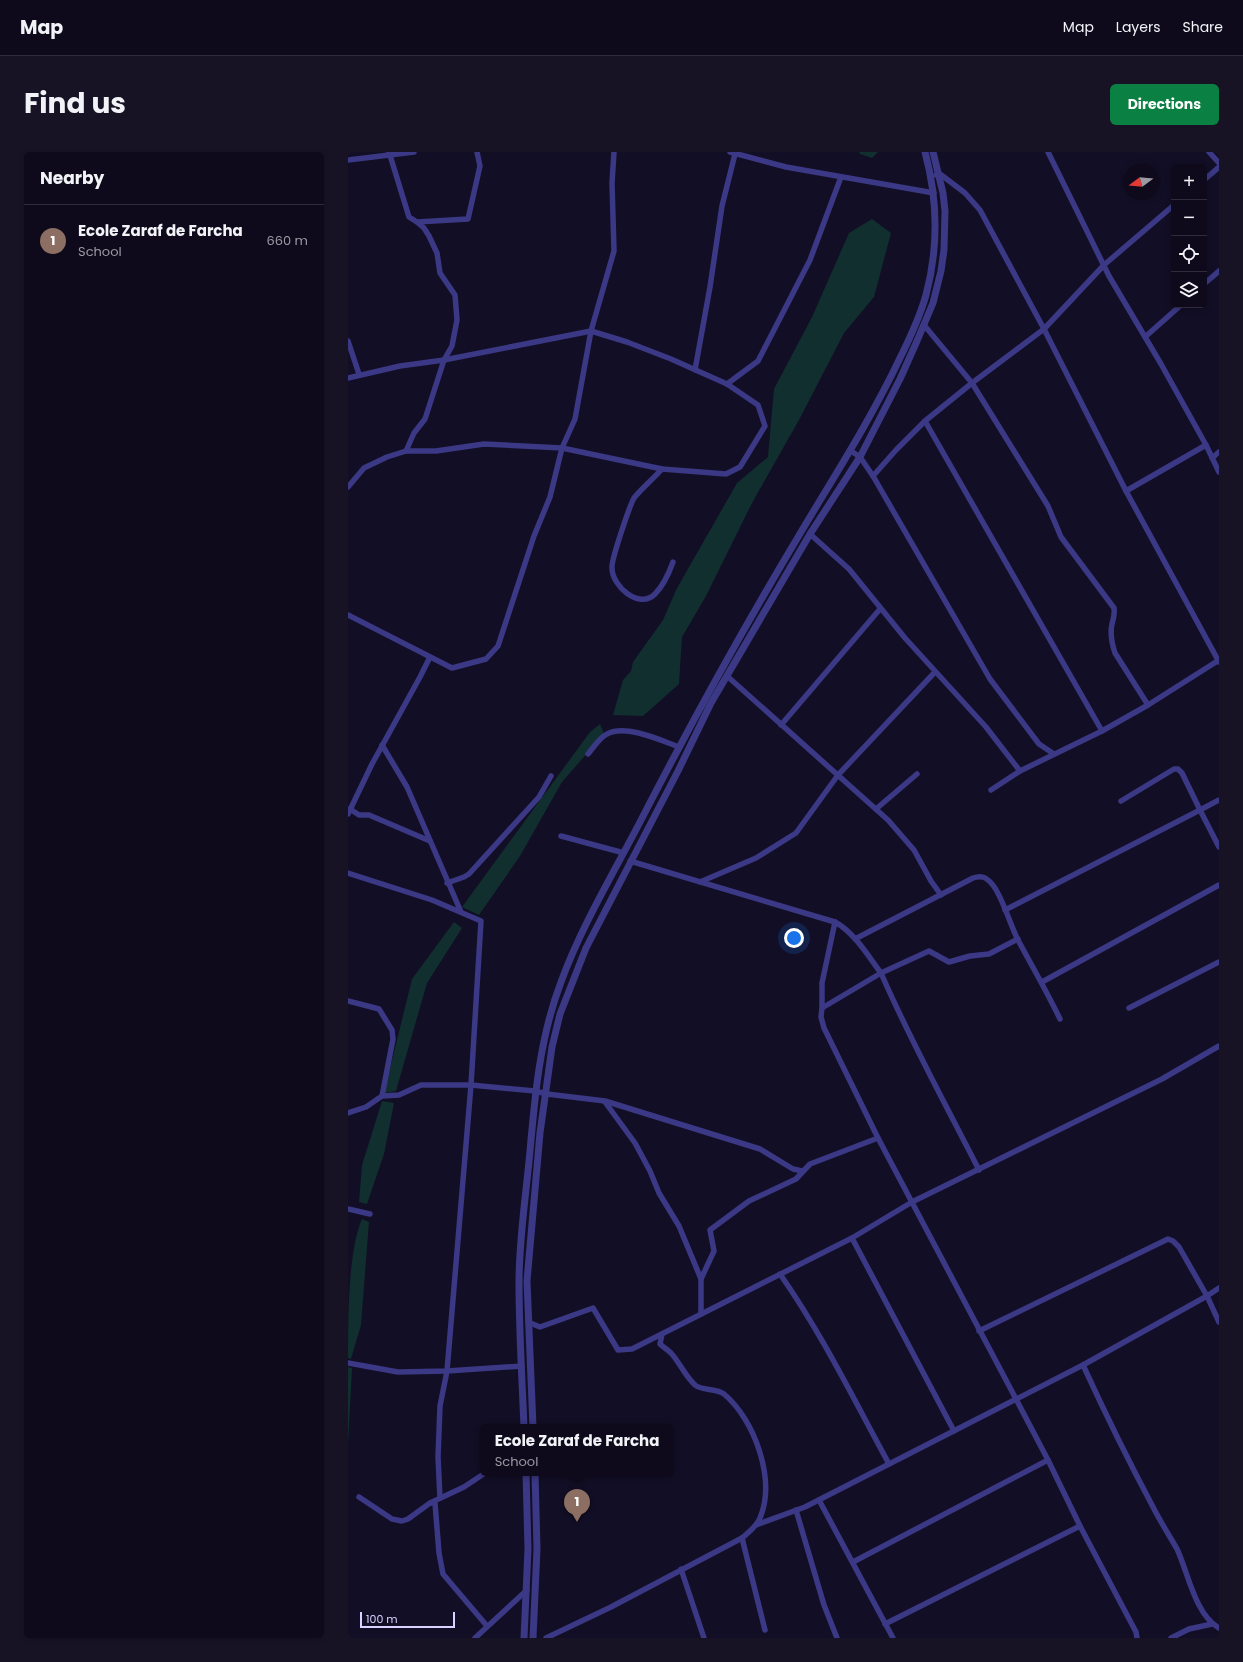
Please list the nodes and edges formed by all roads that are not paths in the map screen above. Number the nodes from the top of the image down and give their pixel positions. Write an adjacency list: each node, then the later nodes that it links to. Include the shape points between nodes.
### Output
1 (414, 152): 9 (street)
2 (477, 152): 19 (street, via 480,166 468,219)
3 (614, 152): 26 (street, via 614,251)
4 (925, 152): 14 (street)
5 (933, 152): 13 (street)
6 (1048, 152): 20 (street)
7 (1210, 152): 11 (street)
8 (734, 153): 15 (street, via 786,167); 30 (street, via 722,206)
9 (390, 154): 10 (street); 19 (street, via 410,217)
10 (348, 160)
11 (1219, 164)
12 (1219, 167): 16 (street)
13 (940, 174): 14 (street); 24 (street, via 945,211 944,250 933,302); 25 (street, via 966,193 980,210)
14 (932, 176): 17 (street)
15 (841, 177): 17 (street); 34 (street, via 810,260 758,361)
16 (1207, 177)
17 (934, 193): 39 (street, via 936,247 925,300 892,376)
18 (1171, 208): 20 (street)
19 (417, 222): 29 (street, via 429,236 437,253 440,273 455,296 457,320 452,346)
20 (1104, 265): 25 (street); 27 (street)
21 (1219, 271): 22 (street)
22 (1207, 281)
23 (1178, 308): 27 (street)
24 (924, 326): 33 (street); 41 (street)
25 (1044, 329): 33 (street); 47 (street)
26 (591, 331): 29 (street); 30 (street, via 656,353); 37 (street, via 575,418)
27 (1146, 337): 36 (street)
28 (348, 341): 31 (street)
29 (444, 360): 31 (street); 38 (street, via 425,419 414,433)
30 (695, 370): 34 (street)
31 (359, 374): 32 (street)
32 (348, 378)
33 (972, 383): 35 (street); 56 (street, via 1048,506 1061,537 1114,608 1112,644 1115,653)
34 (727, 384): 43 (street, via 758,405 765,426 740,466 726,474)
35 (925, 421): 45 (street); 58 (street)
36 (1206, 445): 42 (street); 47 (street)
37 (562, 448): 38 (street, via 484,444); 43 (street); 52 (street, via 550,497 534,536 498,646 486,659 452,668)
38 (406, 451): 46 (street, via 364,468)
39 (851, 451): 41 (street); 60 (street, via 754,611)
40 (1219, 452): 42 (street)
41 (860, 457): 45 (street); 48 (street)
42 (1212, 458): 44 (street)
43 (662, 469): 49 (street, via 630,504 612,568 614,579 619,587 634,598 641,599 655,594 667,577)
44 (1219, 472)
45 (873, 476): 62 (street, via 990,679 1039,744)
46 (348, 487)
47 (1126, 491): 53 (street)
48 (810, 534): 50 (street, via 849,569); 55 (street)
49 (673, 562)
50 (880, 609): 54 (street); 57 (street)
51 (348, 616): 52 (street)
52 (430, 657): 59 (street)
53 (1219, 661): 56 (street)
54 (935, 672): 63 (street, via 986,727); 65 (street)
55 (727, 676): 57 (street); 77 (street)
56 (1148, 705): 58 (street)
57 (781, 725): 65 (street)
58 (1102, 731): 62 (street)
59 (382, 745): 72 (street); 74 (street, via 407,787)
60 (679, 747): 61 (street, via 623,730 607,734); 76 (street)
61 (588, 754)
62 (1054, 754): 63 (street)
63 (1020, 771): 67 (street)
64 (917, 774): 70 (street)
65 (838, 775): 70 (street); 79 (street, via 796,833 756,858)
66 (551, 776): 80 (street, via 539,797 469,874)
67 (991, 790)
68 (1219, 800): 71 (street)
69 (1121, 801): 71 (street, via 1178,769)
70 (876, 809): 82 (street, via 914,850)
71 (1200, 810): 75 (street); 83 (street)
72 (349, 811): 74 (street, via 369,815)
73 (561, 836): 76 (street)
74 (430, 841): 80 (street)
75 (1219, 847)
76 (624, 853): 97 (street, via 561,981 543,1042)
77 (630, 861): 79 (street); 98 (street, via 586,948 560,1014 552,1047)
78 (348, 873): 84 (street, via 416,894)
79 (699, 882): 85 (street)
80 (447, 883): 84 (street)
81 (1219, 885): 90 (street)
82 (941, 895): 83 (street, via 982,876 992,884); 86 (street)
83 (1005, 910): 87 (street)
84 (461, 912): 96 (street, via 481,921)
85 (835, 922): 86 (street); 92 (street, via 822,983)
86 (855, 939): 89 (street)
87 (1018, 939): 89 (street, via 989,954 949,962 929,951); 90 (street)
88 (1219, 962): 93 (street)
89 (881, 973): 92 (street); 103 (street, via 907,1032)
90 (1042, 982): 94 (street)
91 (348, 1001): 99 (street, via 379,1009 392,1030 393,1039)
92 (822, 1008): 102 (street, via 824,1028)
93 (1129, 1008)
94 (1060, 1019)
95 (1219, 1046): 103 (street, via 1162,1079)
96 (471, 1085): 97 (street); 99 (street, via 421,1085 399,1095); 121 (street)
97 (535, 1091): 98 (street); 120 (street, via 519,1280)
98 (547, 1094): 100 (street); 114 (street, via 540,1133 527,1281)
99 (382, 1096): 101 (street, via 366,1107)
100 (605, 1101): 104 (street, via 760,1149 793,1169); 110 (street, via 650,1171)
101 (348, 1113)
102 (878, 1138): 104 (street, via 810,1164); 105 (street)
103 (979, 1170): 105 (street)
104 (802, 1171): 110 (street, via 796,1179 749,1200 710,1230 714,1251)
105 (912, 1202): 108 (street); 116 (street)
106 (348, 1210): 107 (street)
107 (370, 1214)
108 (852, 1238): 109 (street); 125 (street)
109 (780, 1274): 113 (street); 127 (street, via 798,1299 833,1360)
110 (701, 1279): 113 (street)
111 (1219, 1288): 112 (street)
112 (1207, 1296): 115 (street); 116 (street, via 1179,1247 1168,1239); 119 (street)
113 (701, 1314): 117 (street)
114 (528, 1322): 117 (street, via 540,1327 593,1308 618,1350 632,1349); 124 (street)
115 (1219, 1322)
116 (979, 1331): 122 (street)
117 (662, 1334): 136 (street, via 660,1344 671,1353 696,1386 723,1393 738,1409 748,1426 764,1462 766,1496 760,1520)
118 (348, 1363): 121 (street, via 398,1372)
119 (1083, 1365): 122 (street); 145 (street, via 1153,1508 1177,1550 1194,1594)
120 (522, 1366): 121 (street); 123 (street)
121 (447, 1371): 132 (street, via 440,1406)
122 (1016, 1399): 125 (street); 126 (street)
123 (524, 1424)
124 (533, 1424)
125 (954, 1431): 127 (street)
126 (1048, 1460): 137 (street); 141 (street)
127 (889, 1464): 133 (street)
128 (480, 1476): 132 (street)
129 (526, 1476): 139 (street)
130 (535, 1476): 140 (street)
131 (359, 1497): 134 (street, via 392,1519 402,1521)
132 (440, 1498): 134 (street)
133 (818, 1500): 135 (street); 141 (street)
134 (430, 1503): 146 (street, via 435,1503 443,1574)
135 (796, 1510): 136 (street); 154 (street, via 824,1605)
136 (756, 1525): 138 (street)
137 (1080, 1526): 144 (street); 156 (street)
138 (742, 1538): 142 (street); 148 (street)
139 (528, 1549): 140 (street); 143 (street)
140 (537, 1549): 151 (street)
141 (853, 1562): 144 (street)
142 (681, 1569): 152 (street); 153 (street)
143 (527, 1590): 146 (street); 150 (street)
144 (885, 1624): 155 (street)
145 (1212, 1624): 147 (street); 157 (street, via 1189,1629)
146 (487, 1626): 149 (street)
147 (1219, 1628)
148 (765, 1630)
149 (475, 1638)
150 (524, 1638)
151 (533, 1638)
152 (546, 1638)
153 (704, 1638)
154 (837, 1638)
155 (893, 1638)
156 (1137, 1638)
157 (1171, 1638)

